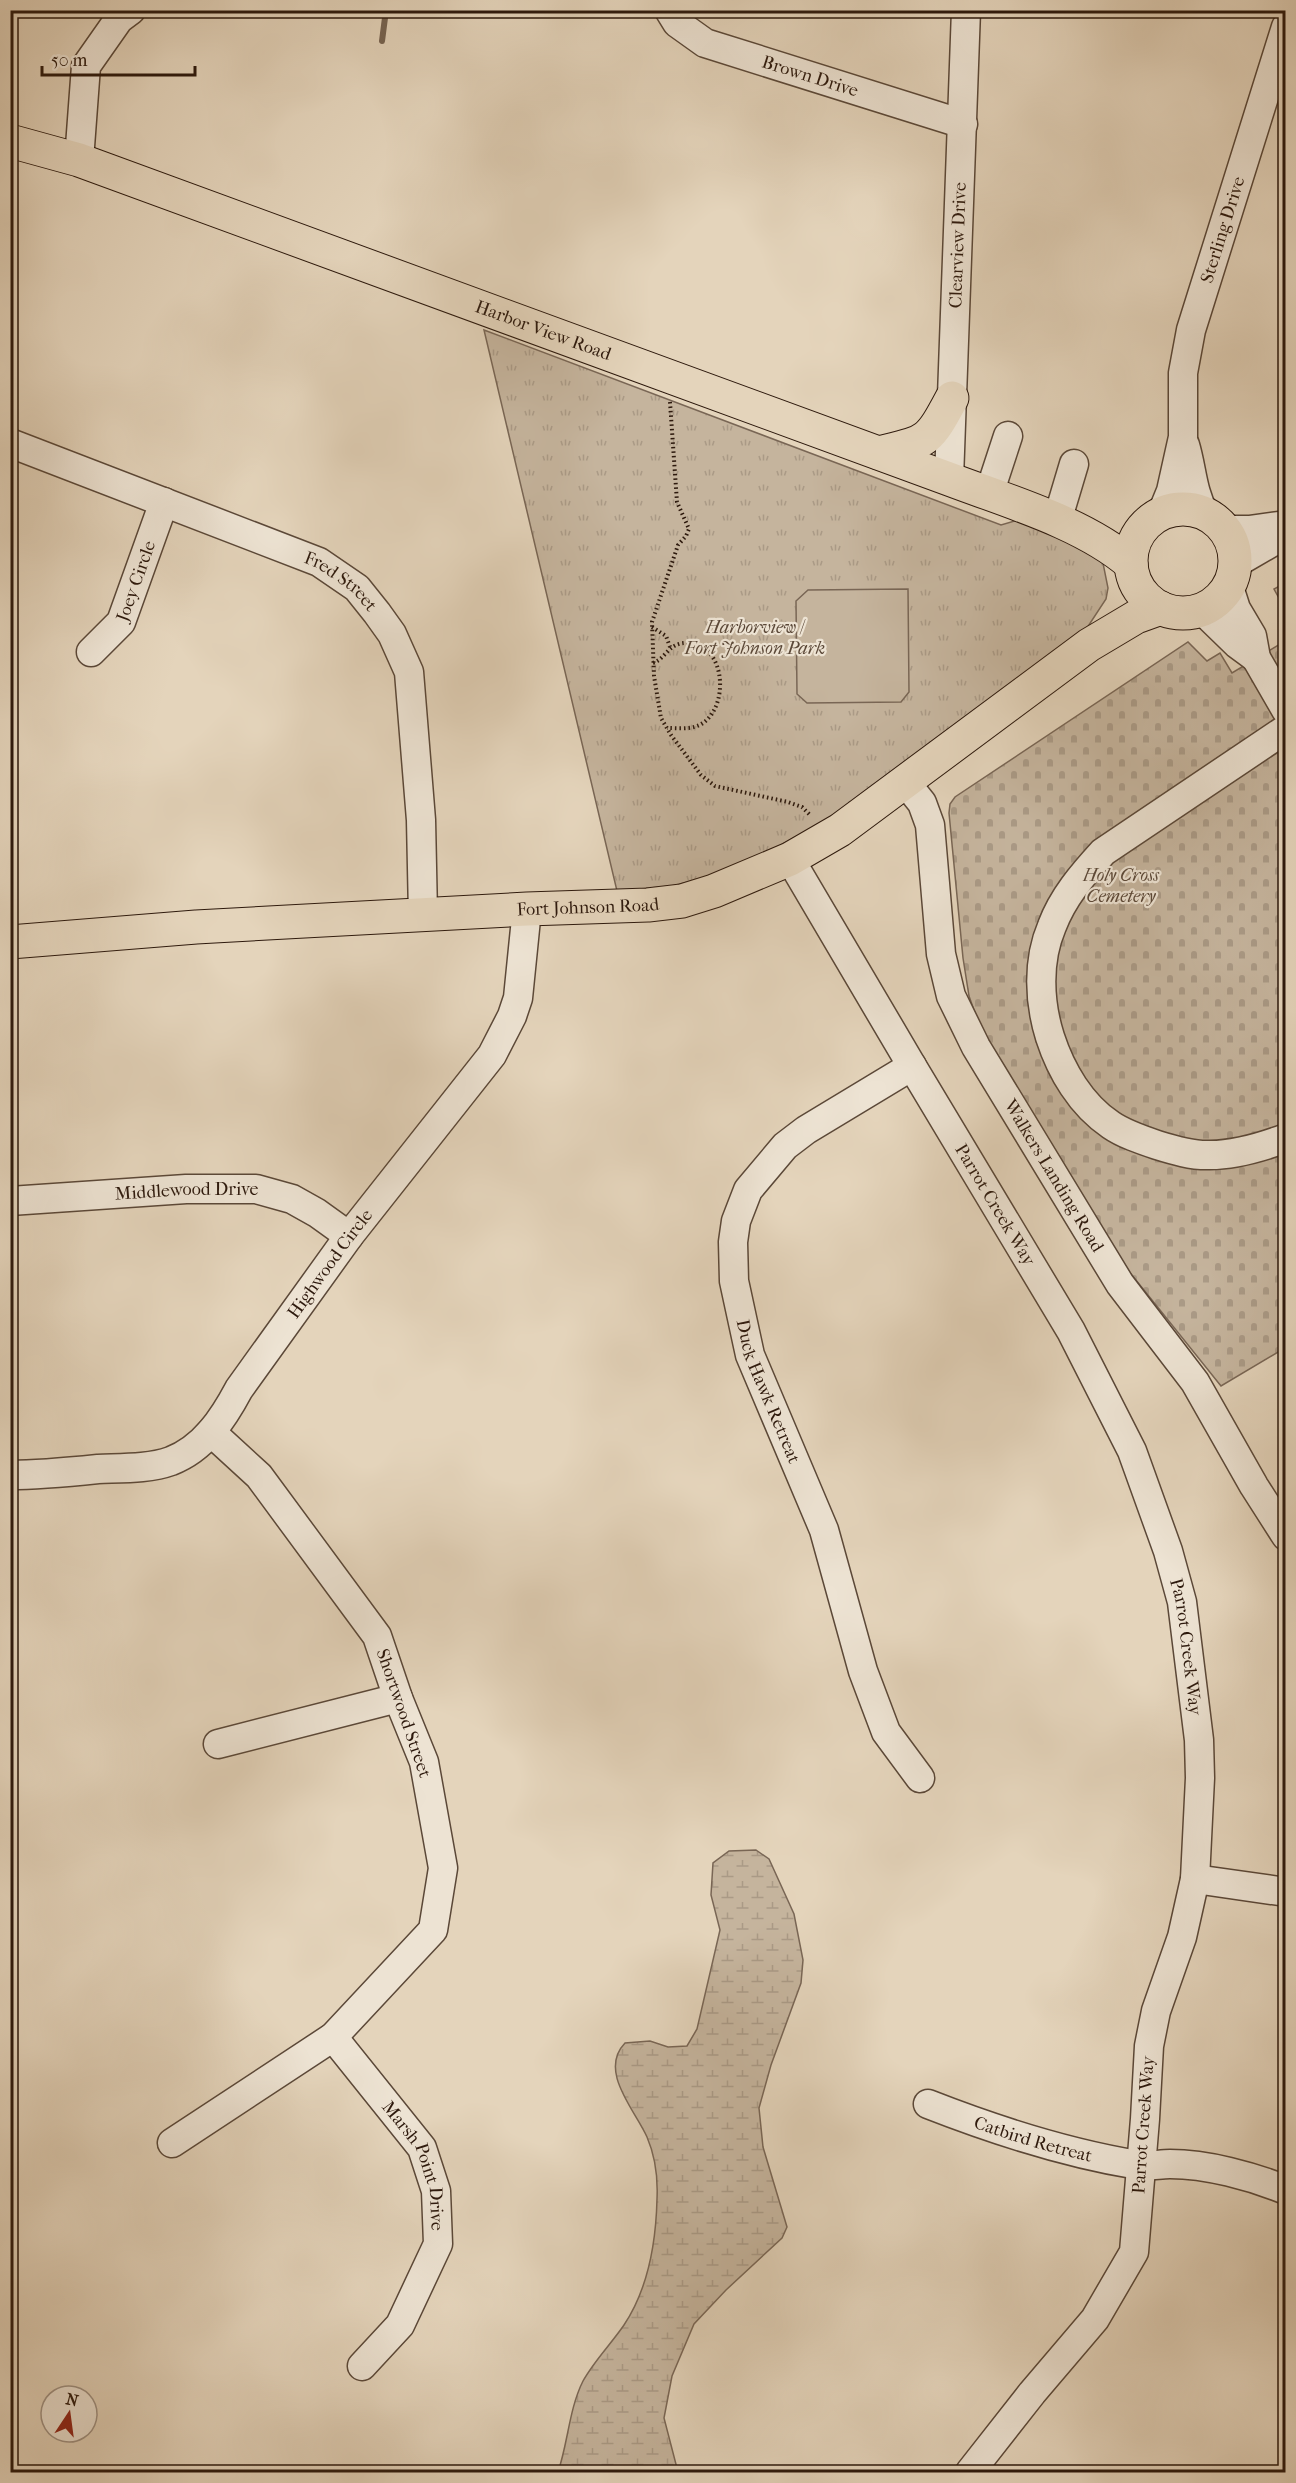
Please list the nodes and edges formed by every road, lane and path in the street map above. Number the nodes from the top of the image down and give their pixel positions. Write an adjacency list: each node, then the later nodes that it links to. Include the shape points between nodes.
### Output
1 (131, 10): 7 (street, via 119,19 86,66)
2 (669, 10): 5 (street, Brown Drive, via 677,23 705,44)
3 (966, 10): 5 (street, Clearview Drive)
4 (1286, 27): 11 (street, Sterling Drive, via 1191,330 1183,373)
5 (963, 123): 9 (street, Clearview Drive)
6 (10, 141): 7 (main road, Harbor View Road)
7 (79, 160): 8 (main road, Harbor View Road)
8 (674, 378): 13 (main road, Harbor View Road); 27 (path, via 669,405 677,502 689,529 678,545)
9 (952, 398): 13 (main road, via 935,432 918,443); 15 (street, Clearview Drive)
10 (1008, 436): 16 (street)
11 (1183, 437): 18 (street, Sterling Drive, via 1171,491); 19 (street, Sterling Drive, via 1198,501)
12 (10, 442): 17 (street, Fred Street)
13 (879, 453): 15 (main road, Harbor View Road)
14 (1074, 464): 20 (street)
15 (949, 479): 16 (main road, Harbor View Road)
16 (989, 494): 20 (main road, Harbor View Road)
17 (164, 502): 30 (street, Joey Circle, via 121,622); 40 (street, Fred Street, via 319,562 357,588 392,634 409,672 421,820)
18 (1155, 517): 19 (main road, via 1176,509 1190,509); 20 (main road, Harbor View Road, via 1115,531); 23 (main road, via 1135,541)
19 (1215, 521): 21 (street, via 1249,530); 24 (main road, via 1233,546)
20 (1064, 524): 23 (main road, Harbor View Road, via 1115,550)
21 (1286, 525)
22 (1286, 534): 24 (street)
23 (1132, 570): 25 (main road, via 1139,589); 28 (main road, Fort Johnson Road, via 1127,593)
24 (1232, 575): 26 (main road, via 1213,604); 31 (street, via 1236,609 1252,636)
25 (1161, 608): 26 (main road, via 1188,613); 28 (main road, Fort Johnson Road, via 1136,617)
26 (1202, 610): 31 (street)
27 (652, 627): 29 (path, via 666,636); 32 (path)
28 (1089, 645): 36 (main road, Fort Johnson Road)
29 (670, 647): 32 (path); 34 (path, via 687,643 706,649 714,657 720,698 703,723)
30 (91, 652)
31 (1256, 658): 33 (street)
32 (653, 663): 34 (path, via 661,718)
33 (1286, 710)
34 (667, 728): 37 (path, via 701,775 715,786 802,807)
35 (1286, 729): 43 (street, via 1103,852 1065,898 1051,928 1043,958 1041,990 1044,1018 1057,1058 1071,1084 1112,1126 1173,1150 1210,1156 1267,1146)
36 (906, 783): 37 (main road, Fort Johnson Road); 48 (street, Walkers Landing Road, via 922,803 930,825 941,954 951,996 976,1047 1120,1284 1195,1382)
37 (826, 838): 38 (main road, Fort Johnson Road)
38 (790, 859): 39 (main road, Fort Johnson Road, via 682,901); 42 (street, Parrot Creek Way)
39 (527, 909): 40 (main road, Fort Johnson Road); 45 (street, Highwood Circle, via 518,998 502,1037 492,1055)
40 (423, 915): 41 (main road, Fort Johnson Road)
41 (10, 942)
42 (912, 1066): 51 (street, Duck Hawk Retreat, via 806,1130 785,1146 748,1190 736,1221 734,1281 750,1355 824,1530 863,1671 886,1732); 52 (street, Parrot Creek Way, via 1071,1331 1132,1451 1168,1551 1182,1602 1199,1740)
43 (1286, 1138)
44 (10, 1201): 45 (street, Middlewood Drive, via 186,1188 256,1189 292,1199)
45 (349, 1236): 46 (street, Highwood Circle)
46 (212, 1432): 47 (street, Highwood Circle, via 193,1449 170,1461); 49 (street, Shortwood Street, via 259,1476 377,1636)
47 (10, 1475)
48 (1286, 1536)
49 (398, 1698): 50 (street); 54 (street, Shortwood Street, via 424,1762 443,1868 433,1930)
50 (218, 1744)
51 (920, 1778)
52 (1195, 1879): 53 (street); 57 (street, Parrot Creek Way, via 1149,2046)
53 (1286, 1892)
54 (333, 2037): 56 (street, Shortwood Street); 59 (street, Marsh Point Drive, via 422,2148 436,2191 438,2244 400,2325)
55 (928, 2104): 57 (street, Catbird Retreat, via 1046,2146)
56 (172, 2143)
57 (1141, 2166): 58 (street, Catbird Retreat, via 1171,2164 1235,2173); 60 (street, Parrot Creek Way, via 1134,2252 1095,2319)
58 (1286, 2190)
59 (362, 2366)
60 (970, 2472)

